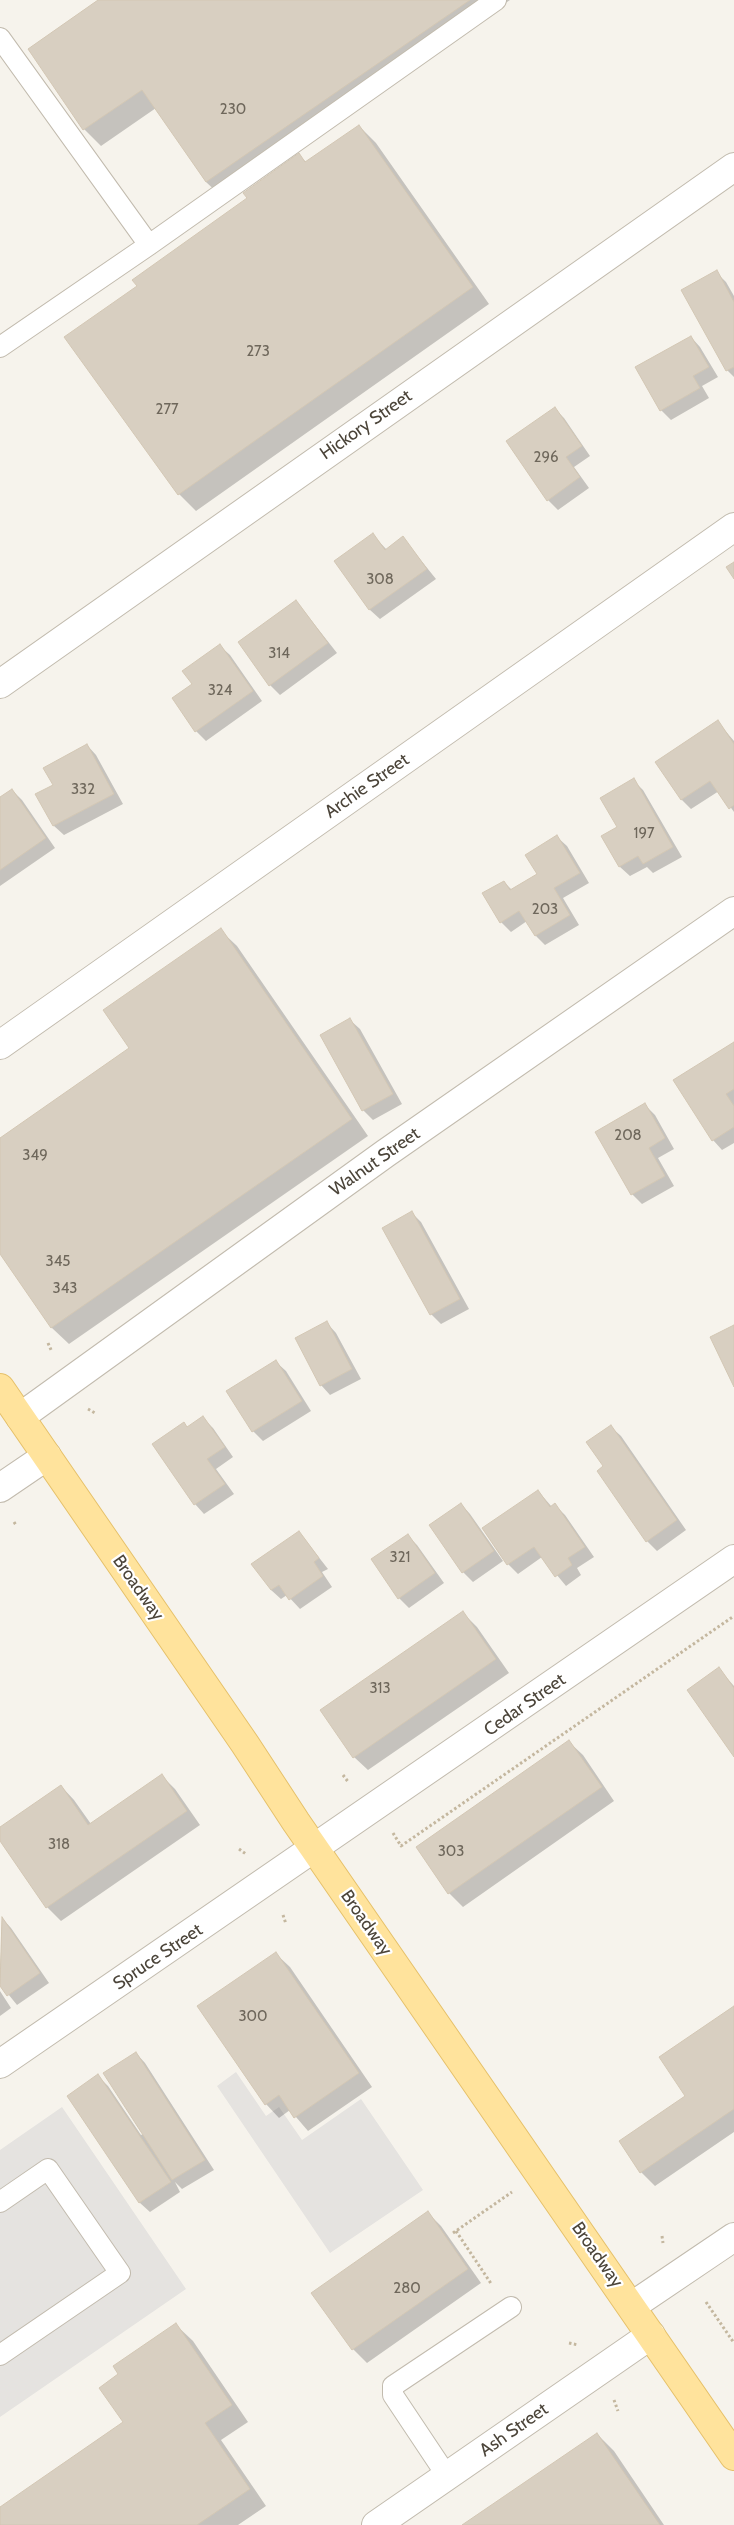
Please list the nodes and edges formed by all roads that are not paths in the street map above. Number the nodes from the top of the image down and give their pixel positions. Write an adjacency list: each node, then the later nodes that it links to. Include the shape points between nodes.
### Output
1 (496, 0): 4 (lane)
2 (0, 38): 4 (lane)
3 (734, 167): 7 (street, Hickory Street)
4 (149, 246): 5 (lane)
5 (0, 347)
6 (734, 527): 9 (street, Archie Street)
7 (0, 684)
8 (734, 911): 11 (street, Walnut Street, via 386,1153)
9 (0, 1045)
10 (0, 1388): 11 (main road, Broadway)
11 (20, 1417): 12 (main road, Broadway)
12 (47, 1456): 13 (street); 15 (main road, Broadway)
13 (0, 1488)
14 (734, 1559): 15 (street, Cedar Street)
15 (315, 1849): 16 (street, Spruce Street); 19 (main road, Broadway)
16 (0, 2064)
17 (0, 2202): 22 (lane, via 48,2169 120,2273)
18 (734, 2237): 19 (street)
19 (632, 2306): 21 (main road, Broadway)
20 (511, 2308): 24 (lane, via 393,2386 393,2395)
21 (652, 2335): 23 (main road, Broadway); 24 (street, Ash Street)
22 (0, 2355)
23 (734, 2456)
24 (447, 2476): 25 (street, Ash Street)
25 (376, 2525)

